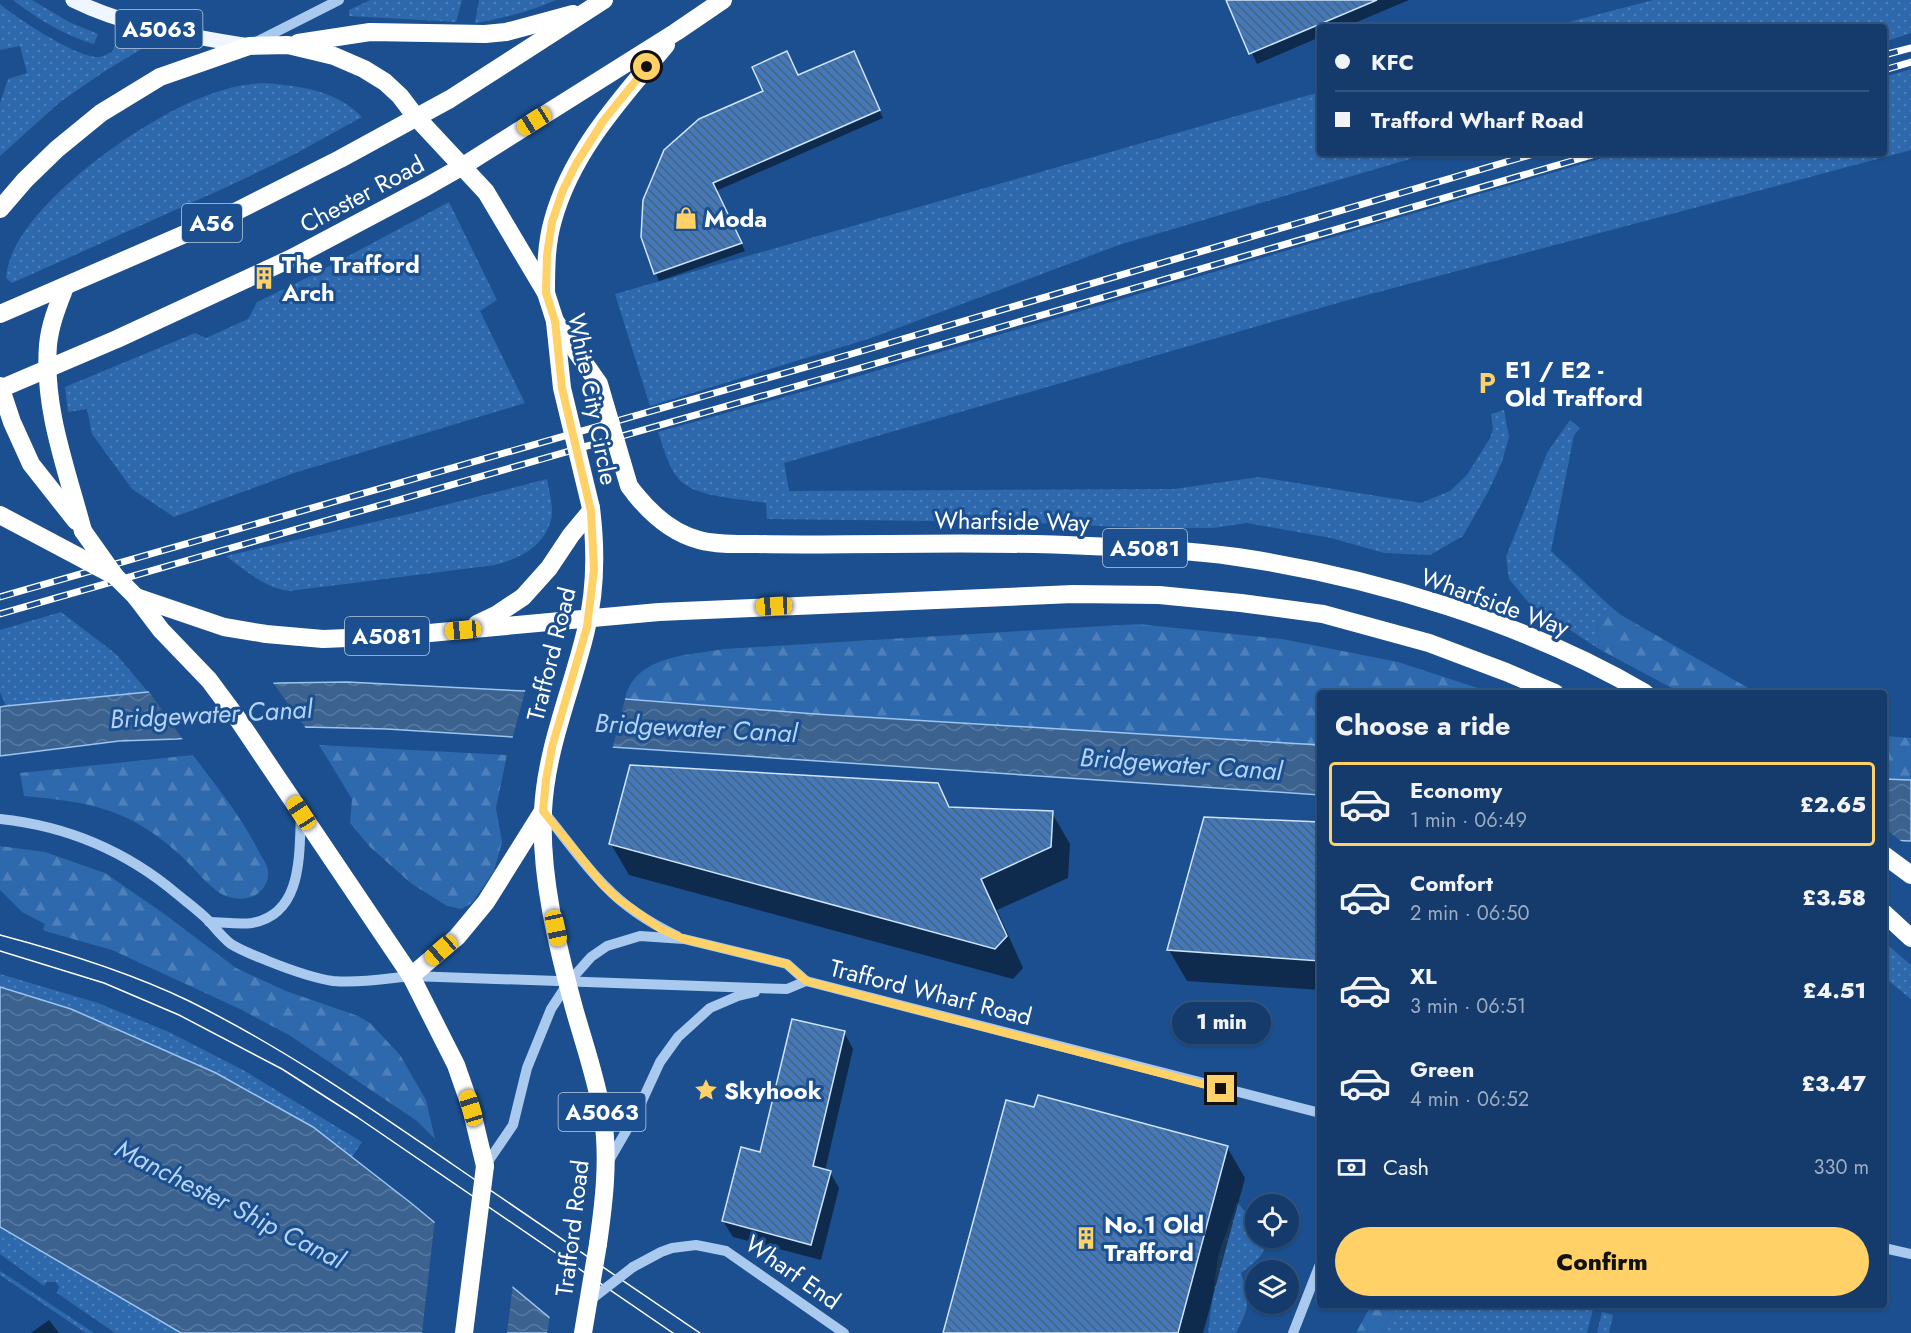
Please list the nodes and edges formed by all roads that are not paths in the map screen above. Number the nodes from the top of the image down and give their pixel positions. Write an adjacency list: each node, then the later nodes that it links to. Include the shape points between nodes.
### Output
1 (74, 0): 7 (main road, A5063, via 180,35)
2 (339, 0): 7 (street)
3 (723, 0): 5 (highway, Chester Road / A56)
4 (600, 4): 6 (highway, A56, via 551,21 495,33 370,32); 8 (highway, Chester Road / A56)
5 (676, 32): 9 (highway, Chester Road / A56); 12 (highway, A56, via 604,120 570,175 552,222)
6 (288, 45): 7 (highway, White City Circle / A56); 8 (highway, White City Circle / A56, via 334,56 364,69 385,82)
7 (249, 46): 10 (highway, White City Circle / A56, via 176,70 101,113 57,149)
8 (416, 117): 9 (highway, White City Circle / A56); 11 (highway, Chester Road / A56, via 231,214)
9 (463, 166): 12 (highway, White City Circle / A56, via 486,192); 15 (highway, Chester Road / A56, via 292,258)
10 (0, 209)
11 (65, 287): 13 (highway, Chester Road / A56); 15 (highway, via 48,342)
12 (546, 293): 14 (highway, White City Circle / A56)
13 (0, 315)
14 (555, 321): 17 (highway, White City Circle / A5063, bridge, via 562,388); 25 (highway, Wharfside Way / A5081, bridge, via 599,384 629,486 657,518 684,535 716,543 998,543 1235,556 1313,569 1423,599 1501,626)
15 (47, 369): 16 (highway, Chester Road / A56); 19 (highway, via 51,409)
16 (0, 388): 19 (highway, White City Circle, via 31,464)
17 (591, 509): 22 (highway, Trafford Road / A5063, via 594,570); 23 (highway, White City Circle / A5081, via 549,568 522,597 496,615)
18 (0, 515): 20 (highway, bridge)
19 (83, 531): 20 (highway, White City Circle, bridge)
20 (116, 576): 21 (highway, White City Circle, bridge)
21 (136, 597): 23 (highway, White City Circle / A5081, via 224,627 266,634 323,639); 27 (highway, via 236,715)
22 (588, 617): 23 (highway, White City Circle / A5081); 24 (highway, A5081, via 1073,594 1159,596 1323,614 1429,643); 26 (highway, Trafford Road / A5063, via 552,747)
23 (463, 630)
24 (1548, 690)
25 (1639, 690)
26 (543, 811): 34 (street, via 618,899 661,929); 35 (highway, Trafford Road / A5063, via 486,902 457,937); 37 (highway, Trafford Road / A5063, via 549,886)
27 (301, 813): 32 (street, via 295,882 286,903 274,915 250,923); 35 (highway)
28 (0, 819): 32 (street, Trafford Wharf Road, via 58,829 107,848 135,862)
29 (1887, 857): 30 (highway)
30 (1911, 875)
31 (1887, 916): 33 (highway)
32 (209, 922): 35 (street, Trafford Wharf Road, via 232,945 304,973 359,982)
33 (1910, 937)
34 (684, 939): 36 (street, via 787,964); 37 (street, via 624,939 591,957)
35 (411, 976): 37 (street, Trafford Wharf Road); 41 (highway, via 456,1065)
36 (806, 981): 38 (street, Trafford Wharf Road, via 787,989); 39 (street, Trafford Wharf Road)
37 (568, 983): 38 (street, Trafford Wharf Road); 40 (highway, Trafford Road / A5063, via 603,1118); 41 (street, via 542,1027 513,1125)
38 (770, 988): 40 (street, via 710,1008 678,1037 660,1062)
39 (1317, 1112)
40 (607, 1165): 45 (highway, Trafford Road / A5063, bridge)
41 (485, 1166): 46 (highway, bridge)
42 (1887, 1249): 43 (street)
43 (1911, 1254)
44 (1317, 1272): 49 (street)
45 (589, 1301): 47 (highway, Trafford Road / A5063, bridge); 48 (street, Wharf End, bridge, via 633,1267 672,1248 696,1245 726,1251)
46 (464, 1333)
47 (583, 1333)
48 (844, 1333)
49 (1293, 1333)

